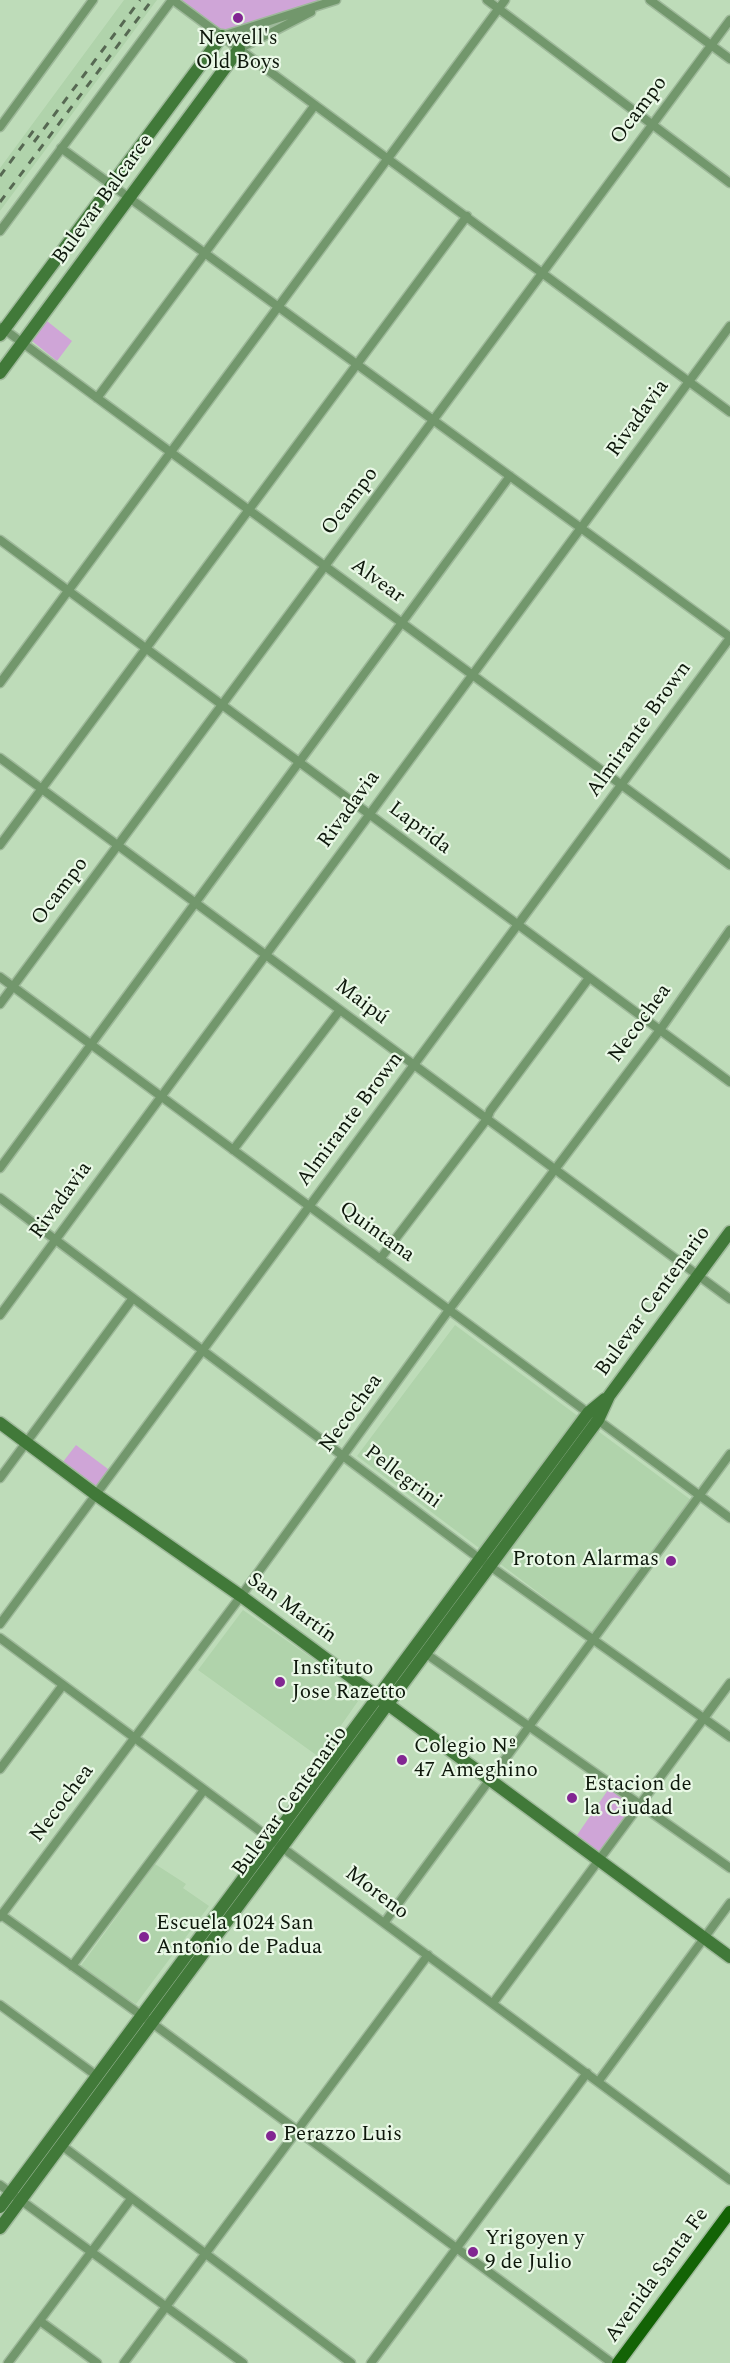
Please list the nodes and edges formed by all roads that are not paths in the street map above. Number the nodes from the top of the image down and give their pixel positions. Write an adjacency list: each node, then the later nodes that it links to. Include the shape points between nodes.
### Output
1 (93, 0): 15 (street)
2 (172, 0): 9 (street); 16 (street)
3 (334, 0): 9 (street); 11 (street)
4 (487, 0): 7 (street)
5 (505, 0): 7 (street)
6 (650, 0): 10 (street)
7 (498, 9): 14 (street); 17 (street)
8 (730, 20): 10 (street, Ocampo)
9 (222, 35): 11 (street); 19 (main road, Bulevar Balcarce)
10 (712, 45): 12 (street); 14 (street, Ocampo)
11 (239, 49): 13 (street); 20 (main road, Bulevar Balcarce)
12 (730, 58)
13 (315, 105): 17 (street); 23 (street)
14 (652, 125): 18 (street); 24 (street, Ocampo)
15 (0, 127)
16 (61, 148): 19 (street); 22 (street)
17 (387, 158): 21 (street); 25 (street)
18 (730, 183)
19 (111, 185): 20 (street); 27 (main road, Bulevar Balcarce)
20 (129, 198): 23 (street); 28 (main road, Bulevar Balcarce)
21 (467, 216): 24 (street); 29 (street)
22 (0, 231)
23 (204, 252): 25 (street); 32 (street)
24 (543, 272): 31 (street); 34 (street, Ocampo)
25 (278, 306): 29 (street); 35 (street)
26 (730, 326): 31 (street, Rivadavia)
27 (2, 329): 28 (street, Alvear)
28 (22, 343): 30 (main road, Bulevar Balcarce); 32 (street, Alvear)
29 (357, 364): 34 (street); 37 (street)
30 (0, 373)
31 (690, 380): 33 (street); 38 (street, Rivadavia)
32 (97, 398): 35 (street, Alvear)
33 (730, 412)
34 (435, 421): 36 (street); 40 (street, Ocampo)
35 (170, 452): 37 (street, Alvear); 41 (street)
36 (510, 476): 38 (street); 42 (street)
37 (249, 510): 40 (street, Alvear); 44 (street)
38 (581, 528): 43 (street); 45 (street, Rivadavia)
39 (0, 540): 41 (street, Laprida)
40 (325, 566): 42 (street, Alvear); 47 (street, Ocampo)
41 (69, 591): 44 (street, Laprida); 46 (street)
42 (402, 623): 45 (street, Alvear); 49 (street)
43 (730, 637): 50 (street, Almirante Brown)
44 (147, 650): 47 (street, Laprida); 51 (street)
45 (472, 675): 50 (street, Alvear); 52 (street, Rivadavia)
46 (0, 683)
47 (223, 706): 49 (street, Laprida); 54 (street, Ocampo)
48 (0, 758): 51 (street, Maipú)
49 (299, 762): 52 (street, Laprida); 56 (street)
50 (621, 785): 55 (street, Alvear); 57 (street, Almirante Brown)
51 (42, 789): 53 (street); 54 (street, Maipú)
52 (369, 814): 57 (street, Laprida); 59 (street, Rivadavia)
53 (0, 845)
54 (118, 845): 56 (street, Maipú); 62 (street, Ocampo)
55 (730, 865)
56 (195, 903): 59 (street, Maipú); 66 (street)
57 (518, 925): 61 (street, Laprida); 67 (street, Almirante Brown)
58 (730, 930): 65 (street, Necochea)
59 (266, 955): 64 (street, Maipú); 69 (street, Rivadavia)
60 (0, 977): 62 (street, Quintana)
61 (589, 978): 65 (street, Laprida); 70 (street)
62 (13, 987): 63 (street, Ocampo); 66 (street, Quintana)
63 (0, 1004)
64 (340, 1010): 67 (street, Maipú); 71 (street)
65 (660, 1030): 68 (street, Laprida); 73 (street, Necochea)
66 (91, 1045): 69 (street, Quintana); 72 (street)
67 (414, 1065): 70 (street, Maipú); 75 (street, Almirante Brown)
68 (730, 1082)
69 (161, 1097): 71 (street, Quintana); 77 (street, Rivadavia)
70 (487, 1119): 73 (street, Maipú); 78 (street)
71 (233, 1150): 75 (street, Quintana)
72 (0, 1168)
73 (555, 1169): 79 (street, Maipú); 82 (street, Necochea)
74 (0, 1198): 77 (street, Pellegrini)
75 (309, 1206): 78 (street, Quintana); 84 (street, Almirante Brown)
76 (730, 1232): 79 (main road, Bulevar Centenario)
77 (56, 1240): 80 (street, Pellegrini); 83 (street, Rivadavia)
78 (380, 1259): 82 (street, Quintana)
79 (698, 1275): 81 (street, Maipú); 85 (main road, Bulevar Centenario)
80 (133, 1298): 84 (street, Pellegrini); 87 (street)
81 (730, 1299)
82 (449, 1310): 85 (street, Quintana); 89 (street, Necochea)
83 (0, 1315)
84 (203, 1350): 89 (street, Pellegrini); 91 (street, Almirante Brown)
85 (593, 1416): 92 (street, Quintana); 94 (main road, Bulevar Centenario)
86 (0, 1423): 87 (main road, San Martín)
87 (26, 1443): 90 (street); 91 (main road, San Martín)
88 (730, 1454): 92 (street)
89 (343, 1456): 94 (street, Pellegrini); 95 (street, Necochea)
90 (0, 1478)
91 (96, 1494): 95 (main road, San Martín); 96 (street, Almirante Brown)
92 (699, 1496): 93 (street, Quintana); 98 (street)
93 (730, 1518)
94 (485, 1562): 98 (street, Pellegrini); 99 (main road, Bulevar Centenario); 102 (main road, Bulevar Centenario)
95 (241, 1596): 102 (main road, San Martín); 106 (street, Necochea)
96 (0, 1624)
97 (0, 1638): 101 (street, Moreno)
98 (592, 1640): 103 (street, Pellegrini); 104 (street)
99 (425, 1653): 102 (main road, Bulevar Centenario); 104 (street)
100 (730, 1683): 103 (street)
101 (63, 1685): 106 (street, Moreno); 107 (street)
102 (383, 1700): 108 (main road, San Martín); 111 (main road, Bulevar Centenario)
103 (705, 1719): 105 (street, Pellegrini); 110 (street)
104 (529, 1726): 108 (street); 110 (street)
105 (730, 1737)
106 (135, 1738): 109 (street, Moreno); 115 (street, Necochea)
107 (0, 1769)
108 (490, 1779): 112 (main road, San Martín); 116 (street)
109 (204, 1790): 111 (street, Moreno); 120 (street)
110 (641, 1805): 112 (street); 113 (street)
111 (277, 1843): 116 (street, Moreno); 123 (main road, Bulevar Centenario)
112 (599, 1861): 117 (main road, San Martín); 121 (street)
113 (730, 1868)
114 (730, 1903): 117 (street)
115 (0, 1916): 120 (street)
116 (384, 1923): 118 (street, Moreno)
117 (705, 1938): 119 (main road, San Martín); 126 (street)
118 (428, 1955): 121 (street, Moreno); 127 (street)
119 (730, 1957)
120 (72, 1966): 123 (street)
121 (493, 2003): 124 (street, Moreno)
122 (0, 2005): 125 (street)
123 (147, 2019): 125 (main road, Bulevar Centenario); 127 (street); 128 (main road, Bulevar Centenario)
124 (587, 2073): 126 (street, Moreno); 135 (street)
125 (97, 2076): 130 (main road, Bulevar Centenario)
126 (598, 2082): 129 (street, Moreno)
127 (297, 2130): 135 (street); 137 (street)
128 (61, 2145): 130 (main road, Bulevar Centenario); 131 (street)
129 (730, 2180)
130 (10, 2193): 132 (main road, Bulevar Centenario); 134 (main road, Bulevar Centenario); 136 (street)
131 (131, 2199): 136 (street); 137 (street)
132 (0, 2207)
133 (730, 2212): 147 (main road, Avenida Santa Fe)
134 (0, 2228)
135 (456, 2248): 145 (street); 146 (street)
136 (91, 2252): 138 (street); 139 (street)
137 (205, 2254): 138 (street); 144 (street)
138 (165, 2307): 142 (street); 143 (street)
139 (40, 2321): 140 (street); 141 (street)
140 (8, 2363)
141 (97, 2363)
142 (124, 2363)
143 (243, 2363)
144 (351, 2363)
145 (370, 2363)
146 (612, 2363)
147 (618, 2363)

